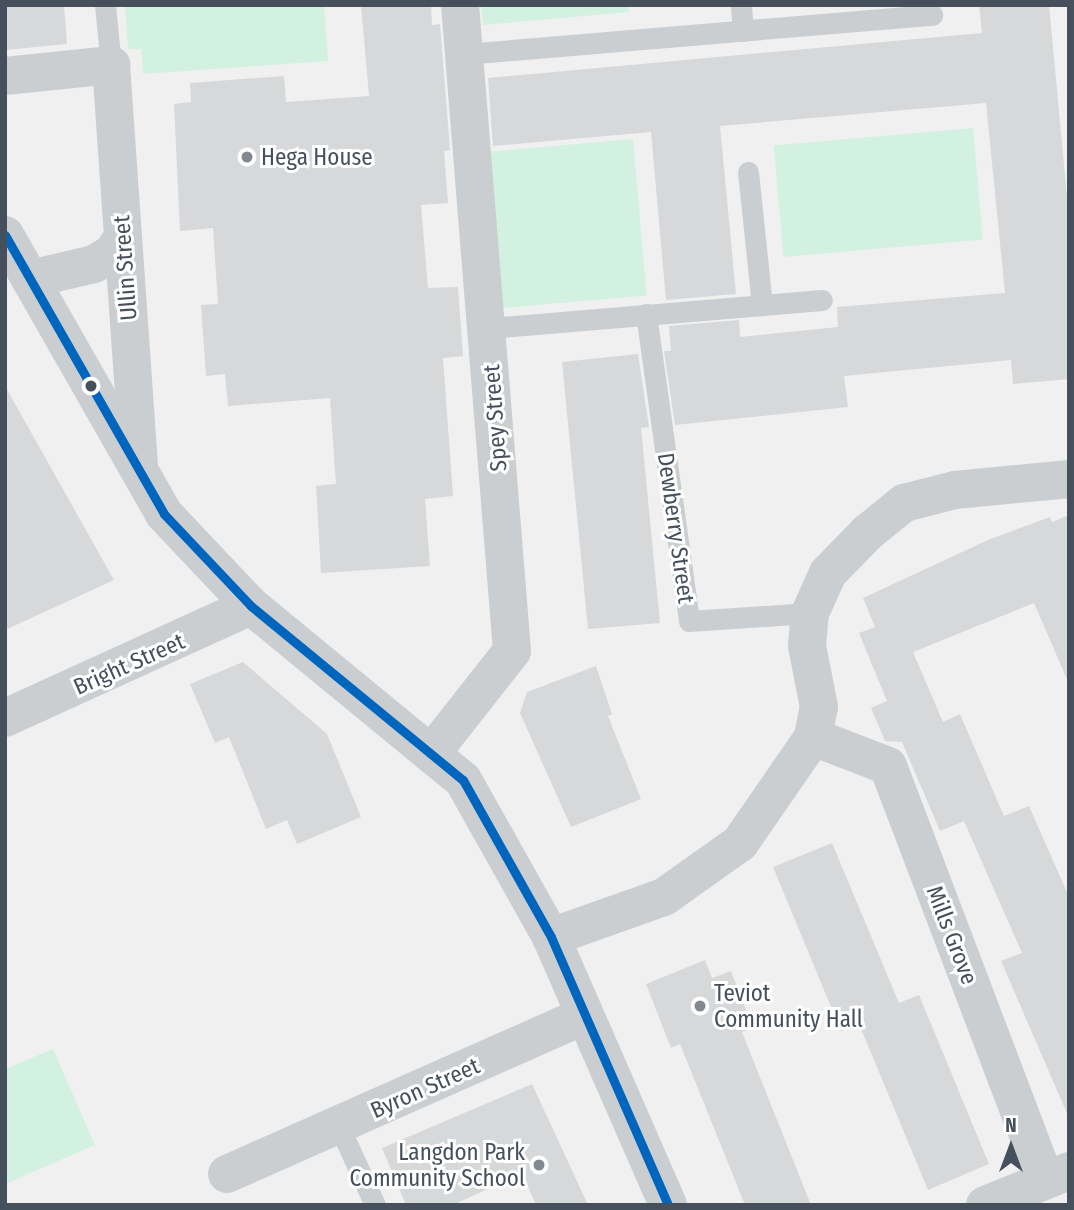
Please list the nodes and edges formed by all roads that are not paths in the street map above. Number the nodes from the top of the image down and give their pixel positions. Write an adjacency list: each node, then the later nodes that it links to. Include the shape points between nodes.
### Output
1 (105, 5): 7 (lane, Ullin Street)
2 (460, 5): 6 (street, Spey Street)
3 (741, 5): 5 (lane)
4 (932, 15): 5 (lane)
5 (743, 31): 6 (lane)
6 (464, 54): 16 (street, Spey Street)
7 (111, 65): 8 (street); 11 (street, Ullin Street)
8 (5, 76)
9 (748, 172): 14 (lane)
10 (5, 235): 12 (street)
11 (123, 237): 12 (street, via 111,253 94,264); 17 (street, Ullin Street)
12 (30, 279): 17 (street)
13 (822, 300): 14 (lane)
14 (762, 305): 15 (lane)
15 (646, 314): 16 (lane); 20 (lane, Dewberry Street, via 689,621)
16 (489, 328): 23 (street, Spey Street, via 512,651)
17 (140, 472): 19 (street, via 164,514)
18 (1069, 479): 20 (street, via 954,490 904,503 828,573)
19 (251, 607): 21 (street, Bright Street); 23 (street)
20 (810, 614): 22 (street, via 807,646 819,707)
21 (5, 718)
22 (813, 737): 24 (street, via 740,843 701,873 664,897); 28 (street, Mills Grove, via 888,766)
23 (430, 754): 24 (street, via 463,780)
24 (551, 937): 25 (street)
25 (584, 1016): 26 (street, Byron Street); 30 (street)
26 (339, 1126): 27 (street, Byron Street); 29 (lane)
27 (227, 1174)
28 (1057, 1175): 31 (street)
29 (375, 1205)
30 (668, 1205)
31 (985, 1205)

